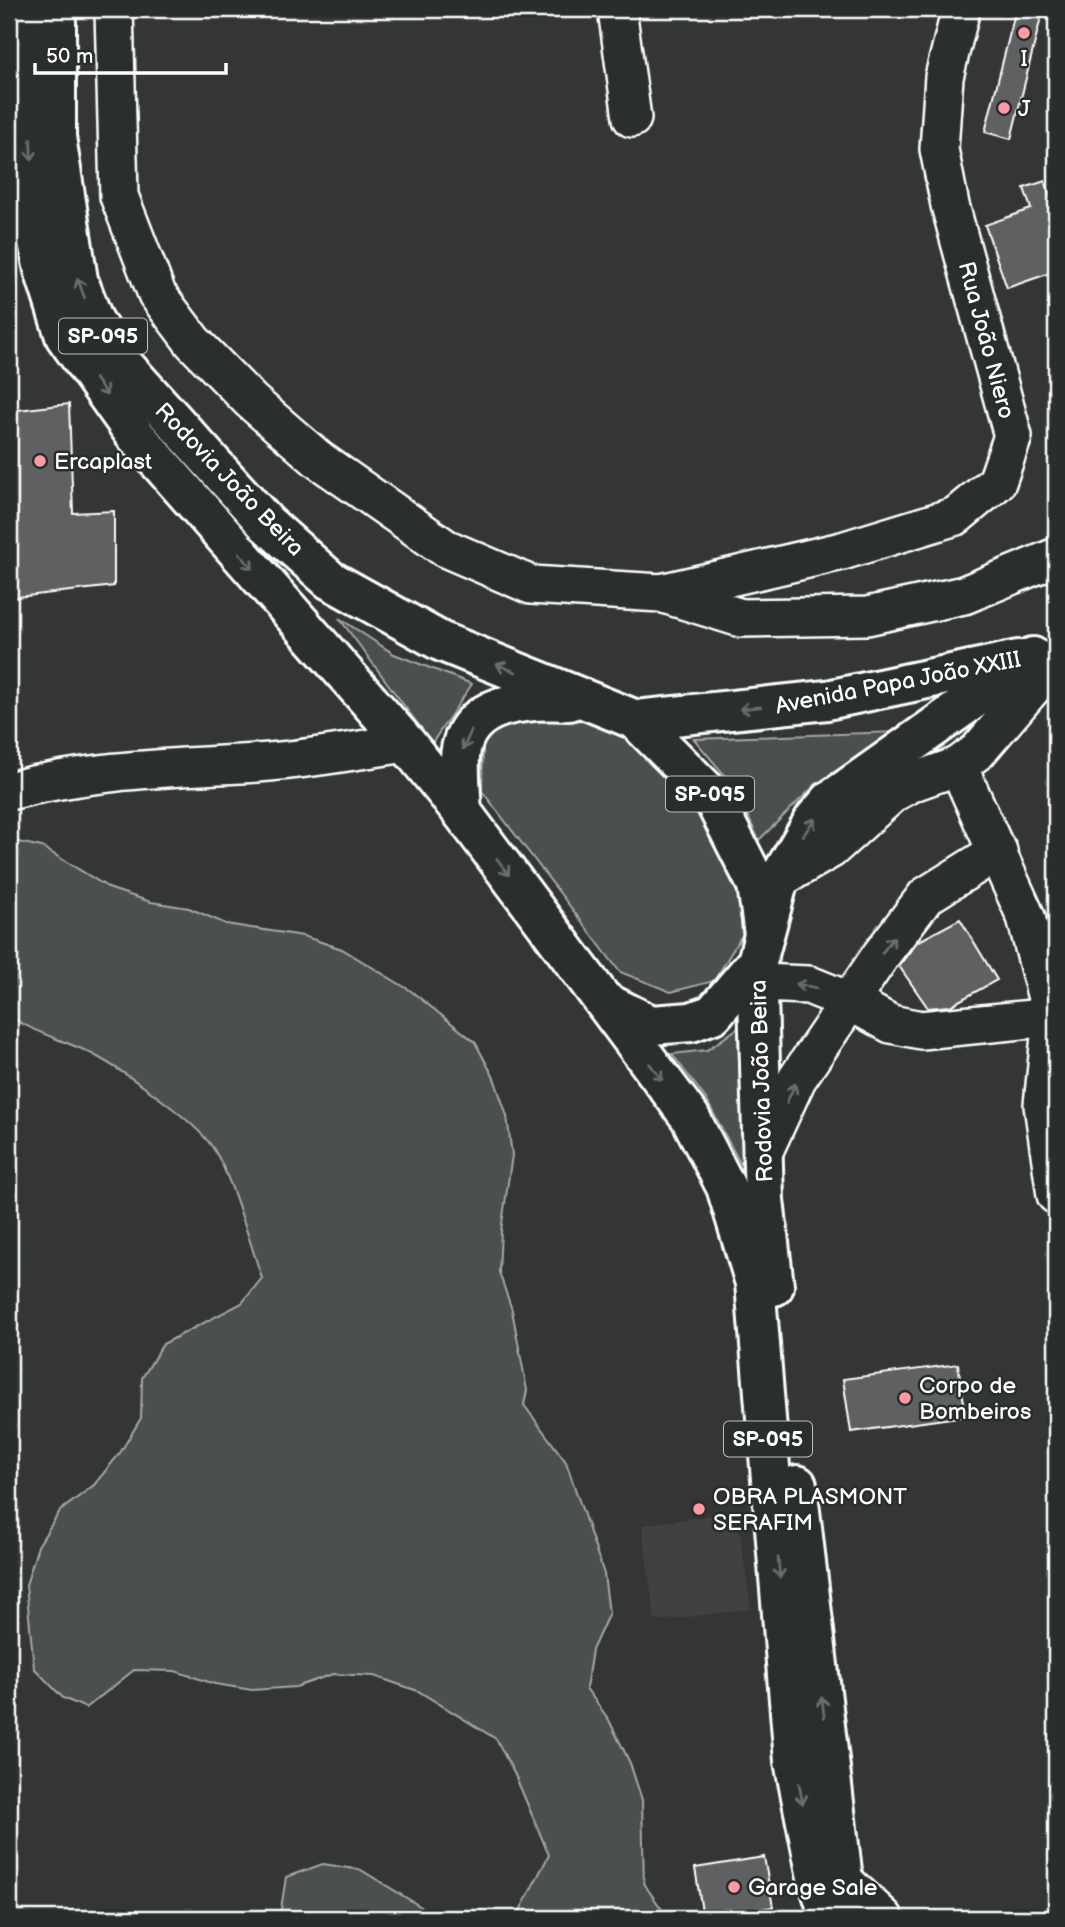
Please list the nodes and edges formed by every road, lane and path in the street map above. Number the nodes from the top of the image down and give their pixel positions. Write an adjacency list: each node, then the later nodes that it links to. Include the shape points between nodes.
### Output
1 (26, 9): 12 (main road, Rodovia João Beira / SP-095, one-way to 12, via 33,218 65,337 136,436)
2 (56, 9): 10 (main road, Rodovia João Beira / SP-095, one-way to 2, via 440,641 330,580 267,524 112,352 78,280 56,137)
3 (114, 9): 8 (street, via 119,196 157,294 193,342 319,460 445,548 531,585)
4 (617, 9): 6 (street)
5 (961, 9): 8 (street, Rua João Niero, via 944,78 939,149 1013,436 997,482 956,516 842,551)
6 (632, 118)
7 (1056, 557): 8 (street, via 964,595 867,616 741,618)
8 (661, 593)
9 (1049, 655): 11 (main road, Avenida Papa João XXIII, one-way to 11, via 827,700); 13 (street, via 978,751); 17 (main road, Avenida Papa João XXIII, one-way to 9, via 830,801)
10 (592, 703): 11 (main road, Rodovia João Beira / SP-095); 15 (main road, one-way to 15, via 531,699 494,708 471,729 460,754)
11 (636, 720): 18 (main road, Rodovia João Beira / SP-095, via 712,796 757,886)
12 (405, 743): 14 (street, via 259,763 94,773); 15 (main road, Rodovia João Beira / SP-095)
13 (958, 766): 16 (street); 17 (street, via 893,793 831,849)
14 (9, 792)
15 (462, 812): 19 (main road, Rodovia João Beira / SP-095, one-way to 19)
16 (998, 851): 20 (street, one-way to 16, via 926,896); 21 (street, via 1026,917)
17 (779, 879): 18 (main road, Avenida Papa João XXIII)
18 (760, 960): 19 (main road, via 713,1014 691,1023 651,1025); 20 (street, one-way to 18); 22 (main road, Rodovia João Beira / SP-095)
19 (599, 999): 25 (main road, SP-095, one-way to 25, via 690,1117 726,1187 755,1283 794,1761 817,1877)
20 (851, 1002): 21 (street, via 891,1024 921,1030); 22 (street, one-way to 20, via 797,1079)
21 (1052, 1017): 23 (street, via 1043,1105)
22 (762, 1155): 24 (main road, Rodovia João Beira / SP-095, one-way to 22)
23 (1056, 1195)
24 (843, 1880): 26 (main road, SP-095); 27 (street)
25 (830, 1918)
26 (858, 1918)
27 (884, 1918)

